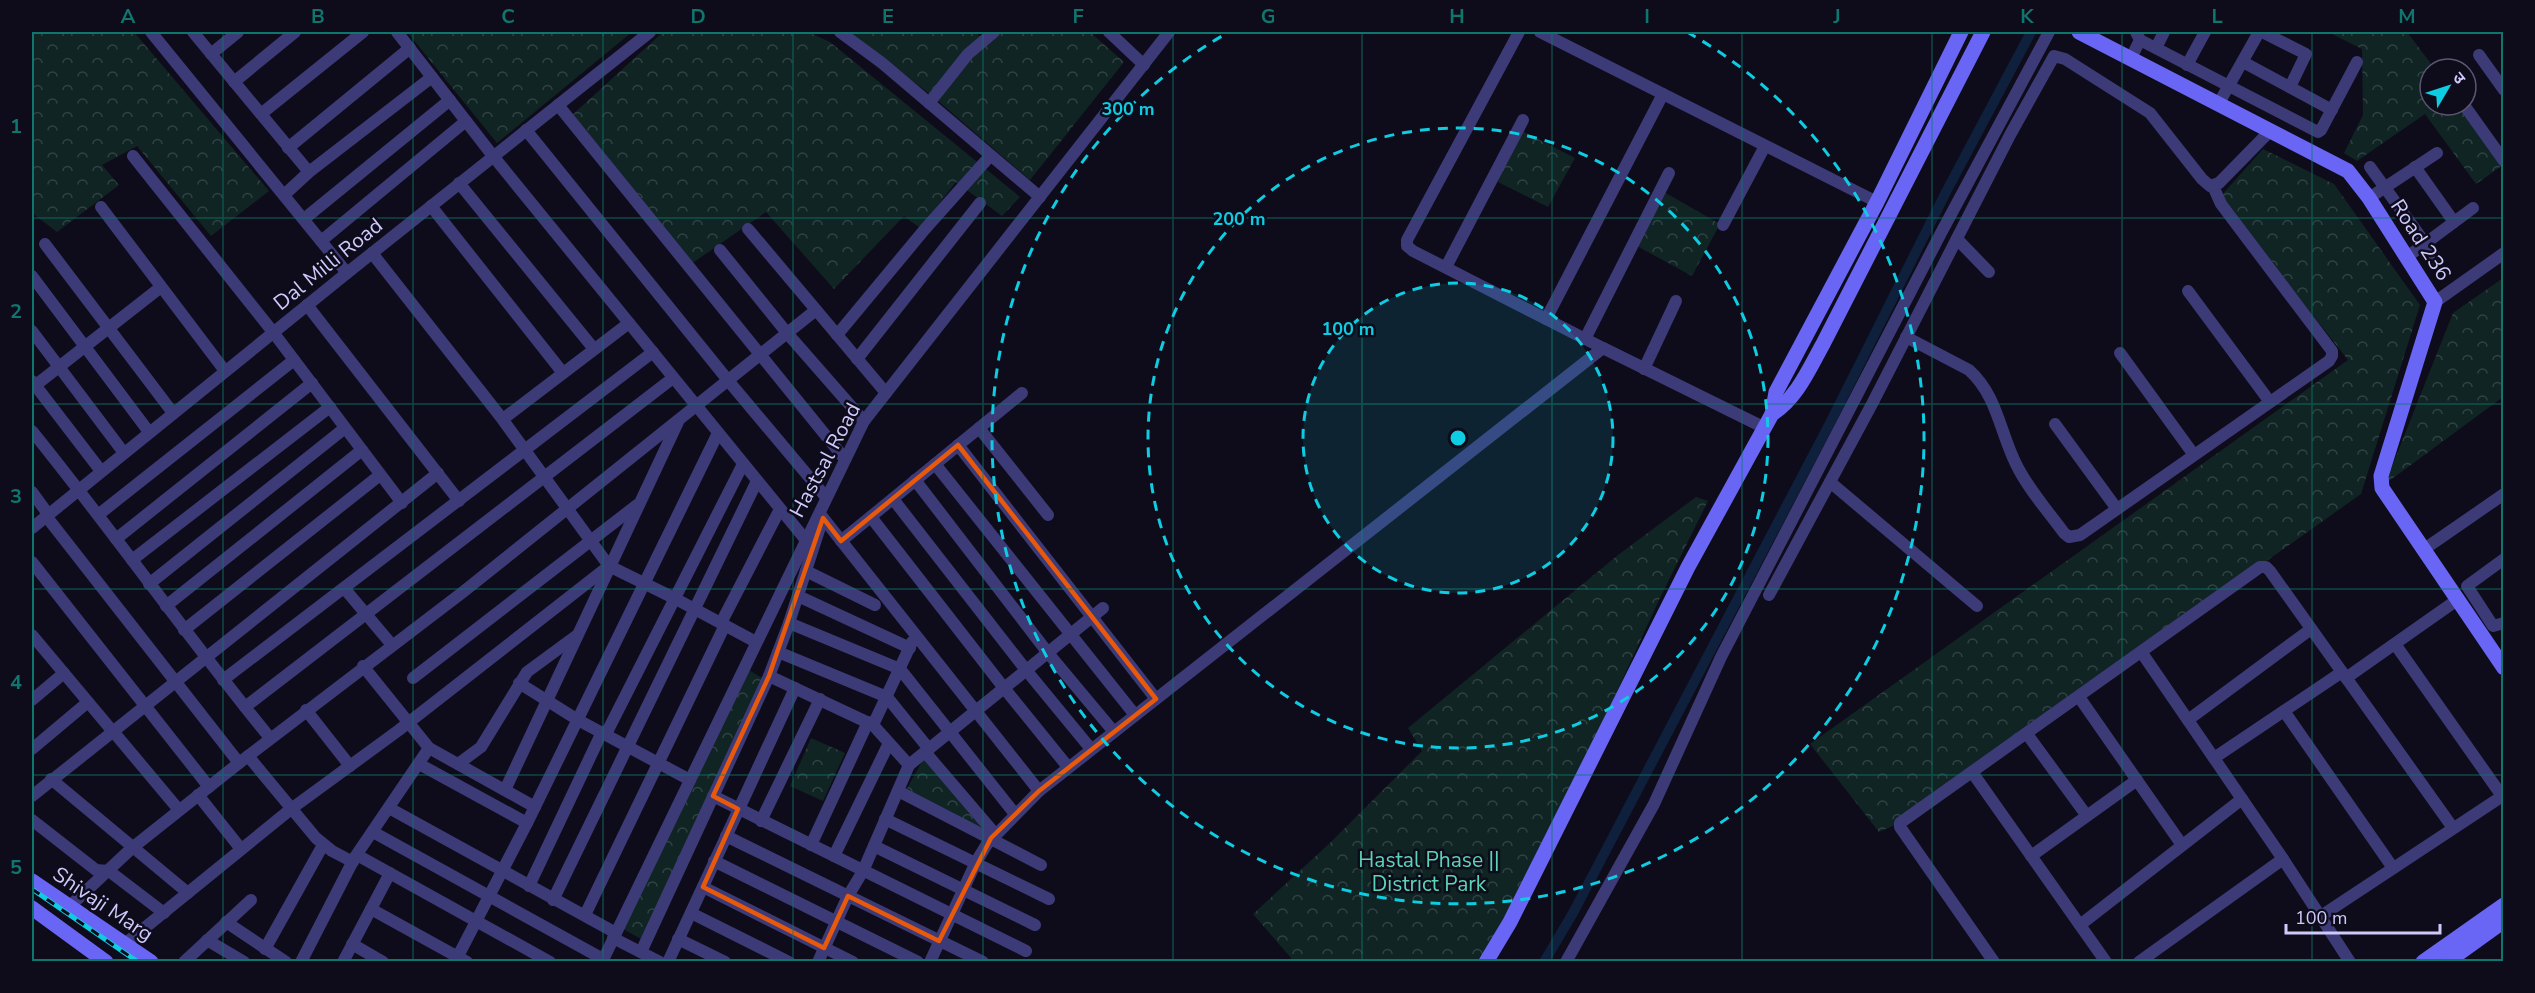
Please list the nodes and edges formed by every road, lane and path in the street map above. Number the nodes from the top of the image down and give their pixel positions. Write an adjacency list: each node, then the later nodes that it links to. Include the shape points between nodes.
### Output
1 (154, 32): 63 (street)
2 (196, 32): 25 (street)
3 (238, 32): 25 (street)
4 (295, 32): 33 (street)
5 (363, 32): 43 (street)
6 (397, 32): 23 (street)
7 (650, 32): 41 (street, Dal Milli Road)
8 (840, 32): 39 (street)
9 (994, 32): 21 (street)
10 (1109, 32): 30 (street)
11 (1169, 32): 30 (street, Hastsal Road)
12 (1520, 32): 84 (street, via 1407,240 1413,251)
13 (1540, 32): 37 (street)
14 (1961, 32): 66 (street)
15 (1983, 32): 125 (street, via 1823,344 1796,391)
16 (2049, 32): 360 (street, via 1721,657 1654,804)
17 (2079, 32): 27 (street, Road 236)
18 (2164, 32): 24 (street)
19 (2205, 32): 31 (street)
20 (2261, 32): 28 (street); 35 (street, via 2306,54)
21 (979, 36): 39 (street)
22 (2138, 36): 24 (street); 27 (street)
23 (410, 48): 32 (street); 50 (street)
24 (2156, 48): 31 (street)
25 (211, 54): 33 (street)
26 (2479, 55): 36 (street)
27 (2131, 58): 40 (street, Road 236)
28 (2243, 62): 34 (street); 35 (street)
29 (2357, 62): 42 (street)
30 (1144, 64): 64 (street, Hastsal Road)
31 (2187, 65): 34 (street)
32 (432, 77): 38 (street); 58 (street)
33 (234, 82): 43 (street)
34 (2229, 87): 40 (street); 42 (street, via 2315,131 2321,130)
35 (2290, 87): 42 (street)
36 (2504, 90)
37 (1663, 94): 49 (street); 94 (street)
38 (450, 100): 46 (street); 71 (street)
39 (929, 103): 54 (street)
40 (2219, 104): 48 (street, Road 236)
41 (558, 105): 47 (street, Dal Milli Road); 108 (street)
42 (2332, 110)
43 (261, 114): 50 (street)
44 (2473, 117): 55 (street)
45 (1523, 120): 84 (street)
46 (466, 121): 53 (street); 76 (street)
47 (526, 130): 53 (street, Dal Milli Road); 116 (street)
48 (2271, 130): 61 (street); 65 (street, Road 236, via 2348,171)
49 (1765, 146): 66 (street); 73 (street)
50 (288, 148): 58 (street)
51 (2437, 153): 57 (street)
52 (133, 156): 98 (street)
53 (493, 156): 60 (street, Dal Milli Road); 95 (street)
54 (990, 156): 64 (street); 100 (street)
55 (2504, 161)
56 (2370, 166): 62 (street)
57 (2415, 167): 62 (street); 72 (street)
58 (309, 172): 63 (street)
59 (1669, 172): 102 (street)
60 (459, 183): 68 (street, Dal Milli Road); 105 (street)
61 (2213, 186): 75 (street, via 2202,179 2150,113 2065,59 2054,56); 121 (street, via 2221,204 2333,354 2330,361)
62 (2385, 188): 65 (street); 78 (street)
63 (284, 195): 71 (street)
64 (1040, 197): 119 (street, Hastsal Road)
65 (2369, 198): 82 (street, Road 236)
66 (1877, 202): 125 (street, via 1776,392)
67 (980, 203): 109 (street)
68 (431, 206): 80 (street, Dal Milli Road); 114 (street)
69 (100, 207): 88 (street)
70 (2473, 208): 72 (street)
71 (304, 219): 76 (street)
72 (2454, 222): 78 (street)
73 (1723, 225)
74 (748, 229): 93 (street)
75 (1957, 239): 85 (street); 101 (street)
76 (321, 240): 86 (street)
77 (45, 244): 96 (street)
78 (2425, 244): 82 (street); 83 (street)
79 (720, 250): 99 (street)
80 (372, 253): 86 (street, Dal Milli Road); 127 (street)
81 (2504, 253): 91 (street)
82 (2407, 257): 91 (street, Road 236)
83 (2438, 261)
84 (1446, 267): 94 (street)
85 (1989, 272)
86 (347, 273): 92 (street, Dal Milli Road)
87 (32, 276): 103 (street)
88 (161, 287): 96 (street); 113 (street)
89 (2188, 291): 121 (street)
90 (1676, 301): 112 (street)
91 (2435, 302): 172 (street, Road 236, via 2380,480 2385,494)
92 (307, 305): 98 (street, Dal Milli Road); 145 (street)
93 (816, 310): 99 (street); 100 (street)
94 (1546, 319): 102 (street)
95 (629, 323): 105 (street); 106 (street)
96 (108, 328): 103 (street); 124 (street)
97 (32, 331): 111 (street)
98 (273, 332): 110 (street); 113 (street, Dal Milli Road)
99 (787, 333): 108 (street); 128 (street)
100 (837, 335): 109 (street)
101 (1906, 337): 150 (street); 161 (street, via 1969,370 1982,383 2021,474 2066,535 2080,535)
102 (1585, 339): 104 (street)
103 (84, 346): 111 (street); 134 (street)
104 (1603, 348): 112 (street); 225 (street)
105 (594, 350): 114 (street)
106 (653, 352): 115 (street); 138 (street)
107 (2120, 353): 140 (street)
108 (759, 355): 116 (street); 141 (street)
109 (857, 359): 119 (street)
110 (294, 360): 117 (street); 164 (street)
111 (59, 366): 118 (street); 139 (street)
112 (1644, 369): 132 (street)
113 (225, 371): 124 (street, Dal Milli Road)
114 (564, 373): 127 (street)
115 (673, 378): 122 (street); 147 (street)
116 (728, 380): 122 (street); 154 (street)
117 (312, 383): 123 (street); 168 (street)
118 (33, 385): 144 (street)
119 (886, 393): 128 (street, Hastsal Road)
120 (1022, 393): 131 (street)
121 (2270, 402): 140 (street)
122 (696, 406): 126 (street); 135 (street)
123 (330, 407): 130 (street); 174 (street)
124 (173, 413): 134 (street, Dal Milli Road)
125 (1772, 414): 132 (street)
126 (680, 418): 157 (street); 159 (street)
127 (503, 419): 138 (street)
128 (864, 421): 141 (street, Hastsal Road)
129 (2055, 424): 161 (street)
130 (345, 428): 137 (street); 179 (street)
131 (979, 428): 136 (street); 165 (street)
132 (1765, 428): 359 (street, via 1688,567 1510,922)
133 (32, 430): 151 (street)
134 (149, 432): 139 (street, Dal Milli Road)
135 (718, 433): 142 (street); 178 (street)
136 (958, 445): 143 (street); 191 (street)
137 (362, 450): 146 (street); 186 (street)
138 (526, 450): 147 (street); 156 (street)
139 (124, 453): 144 (street, Dal Milli Road)
140 (2194, 455): 161 (street)
141 (844, 458): 154 (street, Hastsal Road)
142 (743, 464): 149 (street); 183 (street)
143 (935, 464): 148 (street); 197 (street)
144 (101, 471): 151 (street, Dal Milli Road)
145 (438, 473): 156 (street); 158 (street)
146 (380, 475): 158 (street); 196 (street)
147 (544, 477): 159 (street); 190 (street)
148 (915, 480): 155 (street); 206 (street)
149 (758, 481): 160 (street); 189 (street)
150 (1830, 482): 181 (street); 187 (street)
151 (79, 490): 163 (street, Dal Milli Road); 164 (street)
152 (32, 492): 163 (street)
153 (2504, 494): 172 (street)
154 (825, 496): 162 (street, Hastsal Road)
155 (892, 499): 166 (street); 212 (street)
156 (459, 501): 180 (street)
157 (640, 502): 170 (street); 176 (street)
158 (402, 503): 208 (street)
159 (567, 509): 170 (street); 203 (street)
160 (780, 509): 169 (street); 194 (street)
161 (2117, 509)
162 (821, 514): 169 (street, Hastsal Road); 171 (street); 177 (street)
163 (47, 515): 167 (street, Dal Milli Road); 218 (street)
164 (98, 515): 168 (street)
165 (1048, 515)
166 (871, 517): 171 (street); 221 (street)
167 (32, 528)
168 (116, 539): 174 (street)
169 (805, 539): 201 (street, Hastsal Road)
170 (590, 540): 176 (street); 216 (street)
171 (842, 541): 200 (street)
172 (2423, 550): 184 (street, Road 236)
173 (2504, 559): 193 (street, via 2467,586 2493,626)
174 (132, 560): 179 (street)
175 (32, 562): 229 (street)
176 (609, 566): 178 (street); 199 (street); 237 (street)
177 (806, 571): 182 (street); 185 (street)
178 (645, 582): 183 (street); 235 (street)
179 (149, 584): 186 (street)
180 (345, 588): 190 (street); 217 (street)
181 (1769, 595)
182 (798, 596): 192 (street); 204 (street)
183 (674, 598): 189 (street); 242 (street)
184 (2457, 600): 202 (street); 210 (street, Road 236)
185 (875, 604)
186 (166, 606): 196 (street)
187 (1977, 606)
188 (1103, 608): 191 (street)
189 (696, 609): 194 (street); 246 (street)
190 (366, 614): 203 (street); 230 (street)
191 (1092, 617): 197 (street); 225 (street)
192 (789, 622): 205 (street); 211 (street)
193 (2504, 623)
194 (723, 624): 201 (street); 253 (street)
195 (2312, 629): 207 (street, via 2264,567); 214 (street); 236 (street)
196 (184, 630): 208 (street)
197 (1071, 634): 206 (street); 234 (street)
198 (32, 635): 213 (street)
199 (577, 635): 219 (street, via 527,672); 228 (street)
200 (915, 635): 204 (street); 232 (street)
201 (756, 642): 261 (street, Hastsal Road)
202 (2395, 644): 214 (street); 268 (street)
203 (392, 645): 209 (street)
204 (910, 648): 211 (street)
205 (778, 652): 215 (street); 222 (street)
206 (1048, 653): 212 (street); 241 (street)
207 (2142, 653): 223 (street); 236 (street)
208 (204, 658): 217 (street); 218 (street)
209 (363, 666): 231 (street); 237 (street)
210 (2504, 668)
211 (900, 669): 222 (street); 240 (street)
212 (1026, 670): 221 (street); 249 (street)
213 (64, 673): 226 (street); 227 (street)
214 (2344, 675): 233 (street); 283 (street)
215 (769, 676): 220 (street); 270 (street)
216 (413, 678)
217 (223, 680): 230 (street)
218 (177, 681): 229 (street); 252 (street)
219 (519, 683): 228 (street); 255 (street, via 481,747)
220 (795, 688): 224 (street); 275 (street)
221 (1004, 688): 232 (street); 258 (street)
222 (887, 697): 238 (street); 250 (street)
223 (2079, 697): 243 (street); 262 (street)
224 (820, 699): 238 (street); 281 (street)
225 (1156, 699): 234 (street)
226 (32, 700)
227 (88, 702): 239 (street); 248 (street)
228 (546, 702): 235 (street); 264 (street)
229 (145, 707): 239 (street); 263 (street)
230 (245, 707): 244 (street)
231 (306, 710): 244 (street); 257 (street)
232 (975, 711): 240 (street); 266 (street)
233 (2284, 711): 251 (street); 300 (street)
234 (1135, 715): 241 (street)
235 (578, 720): 242 (street); 272 (street)
236 (2188, 720): 251 (street)
237 (408, 723): 247 (street); 257 (street)
238 (870, 724): 245 (street); 288 (street)
239 (111, 728): 260 (street); 276 (street)
240 (950, 731): 250 (street); 277 (street)
241 (1114, 732): 249 (street)
242 (604, 733): 246 (street); 306 (street)
243 (2027, 734): 259 (street); 278 (street)
244 (270, 738): 252 (street)
245 (889, 743): 256 (street); 293 (street)
246 (629, 746): 253 (street); 314 (street)
247 (429, 748): 254 (street); 255 (street)
248 (32, 749)
249 (1091, 749): 258 (street)
250 (927, 751): 256 (street); 286 (street)
251 (2214, 758): 271 (street)
252 (243, 759): 263 (street); 274 (street)
253 (659, 763): 261 (street); 322 (street)
254 (419, 764): 273 (street); 282 (street)
255 (458, 764): 264 (street)
256 (909, 765): 265 (street)
257 (350, 766): 274 (street)
258 (1068, 767): 266 (street)
259 (1972, 772): 294 (street); 361 (street, via 1899,825)
260 (51, 779): 269 (street); 291 (street)
261 (690, 780): 329 (street, Hastsal Road)
262 (2138, 780): 278 (street); 289 (street)
263 (209, 787): 267 (street)
264 (505, 790): 272 (street)
265 (898, 791): 279 (street); 286 (street)
266 (1039, 791): 277 (street)
267 (198, 795): 276 (street); 292 (street)
268 (2503, 795): 283 (street)
269 (32, 796)
270 (713, 796): 275 (street); 338 (street)
271 (2242, 799): 289 (street); 296 (street)
272 (535, 807): 282 (street)
273 (389, 808): 284 (street); 303 (street)
274 (291, 809): 287 (street); 292 (street)
275 (738, 809): 281 (street); 285 (street)
276 (179, 810): 291 (street)
277 (1015, 814): 286 (street)
278 (2087, 816): 294 (street)
279 (885, 819): 290 (street); 298 (street)
280 (32, 820): 301 (street, via 96,870)
281 (761, 821): 288 (street)
282 (527, 824): 303 (street)
283 (2453, 828): 300 (street)
284 (373, 832): 295 (street); 311 (street)
285 (726, 836): 297 (street); 310 (street)
286 (993, 836): 298 (street); 299 (street)
287 (323, 845): 295 (street); 336 (street)
288 (811, 845): 293 (street)
289 (2182, 845): 328 (street)
290 (874, 846): 302 (street); 308 (street)
291 (132, 848): 301 (street); 309 (street)
292 (242, 849): 309 (street)
293 (834, 856): 302 (street)
294 (2031, 856): 328 (street)
295 (355, 859): 304 (street); 346 (street)
296 (2283, 859): 323 (street); 363 (street)
297 (714, 861): 307 (street); 326 (street)
298 (976, 862): 308 (street); 312 (street)
299 (1041, 866)
300 (2393, 868): 323 (street)
301 (109, 871): 315 (street); 319 (street)
302 (863, 871): 310 (street); 321 (street)
303 (502, 872): 306 (street); 311 (street)
304 (390, 873): 317 (street); 325 (street)
305 (32, 881): 315 (street, Shivaji Marg)
306 (529, 886): 314 (street)
307 (703, 887): 320 (street); 335 (street)
308 (964, 888): 321 (street); 327 (street)
309 (188, 893): 319 (street)
310 (848, 896): 326 (street); 332 (street)
311 (489, 897): 325 (street); 340 (street)
312 (1049, 899)
313 (251, 900): 324 (street)
314 (554, 900): 322 (street)
315 (70, 906): 333 (street, Shivaji Marg)
316 (32, 908): 341 (street, Shivaji Marg)
317 (371, 909): 334 (street); 339 (street)
318 (2502, 912): 365 (street); 366 (street)
319 (164, 913): 333 (street)
320 (691, 913): 330 (street); 353 (street)
321 (952, 914): 332 (street); 337 (street)
322 (585, 915): 329 (street)
323 (2321, 916): 364 (street)
324 (226, 922): 331 (street); 336 (street)
325 (476, 922): 339 (street); 349 (street)
326 (837, 922): 335 (street); 356 (street)
327 (1035, 925)
328 (2080, 925): 362 (street)
329 (615, 936): 338 (street); 340 (street, Hastsal Road)
330 (678, 939): 351 (street); 352 (street)
331 (207, 940): 343 (street); 344 (street)
332 (939, 941): 357 (street); 358 (street)
333 (126, 943): 342 (street, Shivaji Marg)
334 (352, 944): 347 (street); 348 (street)
335 (824, 948): 354 (street); 355 (street)
336 (265, 949): 345 (street)
337 (1026, 951)
338 (643, 956): 350 (street)
339 (460, 960)
340 (603, 960)
341 (106, 962)
342 (150, 962)
343 (184, 962)
344 (244, 962)
345 (286, 962)
346 (301, 962)
347 (343, 962)
348 (383, 962)
349 (550, 962)
350 (660, 962)
351 (668, 962)
352 (725, 962)
353 (789, 962)
354 (818, 962)
355 (853, 962)
356 (918, 962)
357 (930, 962)
358 (983, 962)
359 (1486, 962)
360 (1566, 962)
361 (1994, 962)
362 (2106, 962)
363 (2139, 962)
364 (2350, 962)
365 (2423, 962)
366 (2447, 962)

